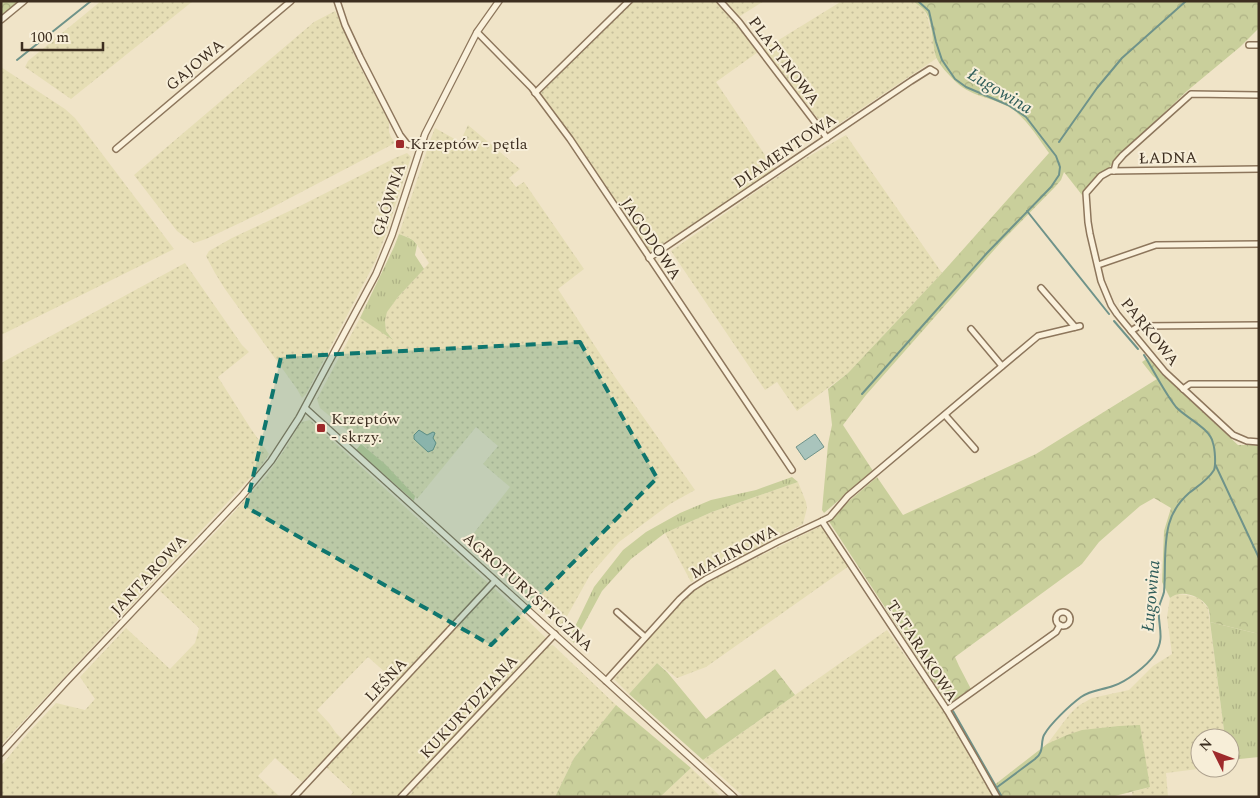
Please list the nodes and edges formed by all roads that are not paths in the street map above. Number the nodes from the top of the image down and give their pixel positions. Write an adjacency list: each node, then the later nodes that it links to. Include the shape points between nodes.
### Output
1 (24, 1): 7 (street)
2 (290, 1): 16 (street, GAJOWA)
3 (337, 1): 15 (street, via 360,57 400,135 407,144)
4 (499, 1): 8 (street, GŁÓWNA)
5 (629, 1): 12 (street)
6 (720, 1): 14 (street, PLATYNOWA)
7 (1, 20)
8 (477, 32): 12 (street, JAGODOWA); 15 (street, GŁÓWNA)
9 (1259, 44): 10 (street)
10 (1249, 45)
11 (935, 72): 14 (street, DIAMENTOWA, via 930,70)
12 (535, 92): 20 (street, JAGODOWA)
13 (1259, 95): 18 (street, via 1191,94 1123,155)
14 (827, 138): 20 (street, DIAMENTOWA)
15 (420, 148): 29 (street, GŁÓWNA, via 376,274)
16 (116, 149)
17 (1259, 169): 18 (street, ŁADNA)
18 (1114, 171): 21 (street, PARKOWA, via 1101,176 1086,194 1089,228)
19 (1259, 244): 21 (street, via 1156,244)
20 (649, 258): 33 (street, JAGODOWA)
21 (1098, 265): 25 (street, PARKOWA, via 1111,305)
22 (1041, 288): 26 (street, MALINOWA, via 1077,326 1038,336)
23 (1259, 325): 25 (street, via 1140,326)
24 (971, 329): 26 (street)
25 (1131, 331): 28 (street, PARKOWA)
26 (1002, 366): 30 (street, MALINOWA)
27 (1259, 384): 28 (street, via 1190,384)
28 (1183, 389): 31 (street, PARKOWA, via 1233,435)
29 (305, 408): 35 (street, AGROTURYSTYCZNA); 42 (street, JANTAROWA, via 255,482)
30 (945, 415): 32 (street); 34 (street, MALINOWA)
31 (1259, 442)
32 (975, 449)
33 (792, 470)
34 (822, 521): 39 (street, MALINOWA, via 698,584); 41 (street, TATARAKOWA)
35 (495, 581): 38 (street, AGROTURYSTYCZNA); 43 (street, LEŚNA)
36 (617, 612): 39 (street)
37 (1060, 625): 41 (street, via 1056,632)
38 (554, 634): 40 (street, AGROTURYSTYCZNA); 44 (street, KUKURYDZIANA)
39 (645, 637): 40 (street, MALINOWA)
40 (606, 681): 45 (street, AGROTURYSTYCZNA)
41 (947, 710): 46 (street, TATARAKOWA)
42 (1, 754)
43 (294, 797)
44 (401, 797)
45 (734, 797)
46 (997, 797)

